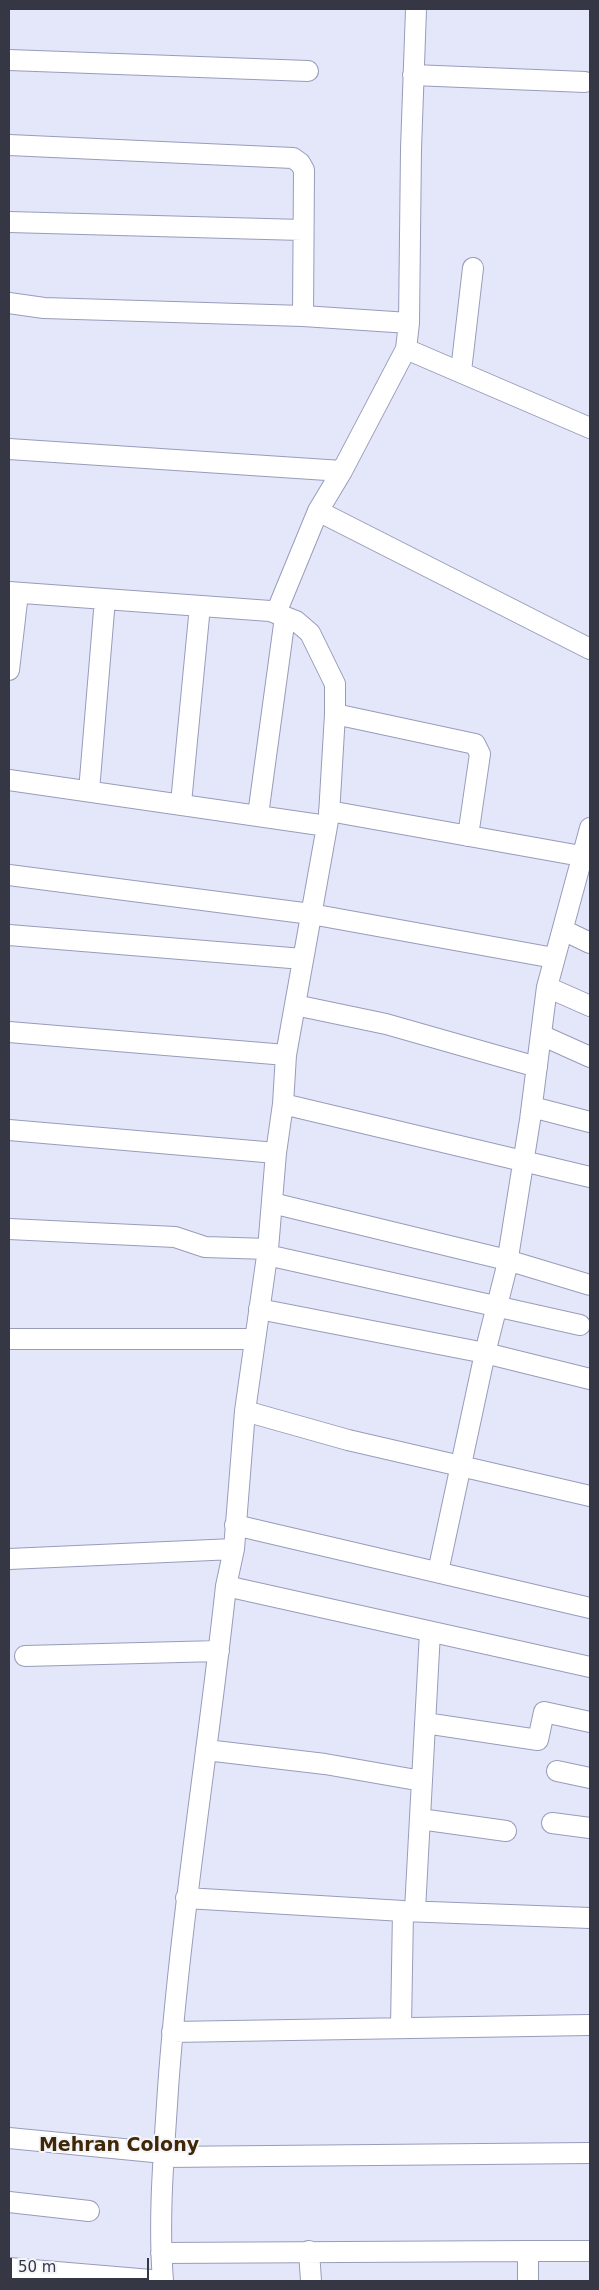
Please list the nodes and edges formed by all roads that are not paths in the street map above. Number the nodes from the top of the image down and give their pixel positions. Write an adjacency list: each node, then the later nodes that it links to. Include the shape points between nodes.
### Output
1 (416, 9): 4 (street)
2 (9, 60): 3 (street)
3 (308, 71)
4 (413, 75): 5 (street); 12 (street)
5 (585, 82)
6 (9, 144): 8 (street, via 293,158 304,170)
7 (9, 222): 8 (street)
8 (302, 230): 11 (street)
9 (474, 268): 14 (street)
10 (9, 303): 11 (street, via 44,308)
11 (303, 316): 12 (street)
12 (409, 324): 13 (street)
13 (406, 349): 14 (street); 17 (street)
14 (461, 371): 15 (street)
15 (590, 428)
16 (9, 449): 17 (street)
17 (342, 471): 18 (street)
18 (318, 510): 22 (street); 23 (street)
19 (13, 592): 20 (street); 24 (street)
20 (106, 599): 21 (street); 27 (street)
21 (200, 606): 22 (street); 28 (street)
22 (280, 615): 25 (street, via 310,633 318,645 335,684); 29 (street)
23 (590, 649)
24 (9, 670)
25 (335, 714): 30 (street); 32 (street, via 475,744 480,754)
26 (9, 780): 27 (street)
27 (89, 791): 28 (street)
28 (180, 803): 29 (street)
29 (258, 815): 30 (street)
30 (328, 818): 32 (street); 35 (street)
31 (590, 828): 33 (street)
32 (468, 836): 33 (street)
33 (581, 856): 36 (street)
34 (9, 875): 35 (street)
35 (311, 914): 39 (street); 40 (street)
36 (563, 930): 38 (street); 39 (street)
37 (9, 935): 40 (street)
38 (590, 942)
39 (554, 958): 41 (street)
40 (303, 959): 42 (street)
41 (547, 987): 43 (street); 45 (street)
42 (295, 1005): 46 (street); 48 (street, via 386,1024)
43 (590, 1006)
44 (9, 1032): 46 (street)
45 (541, 1035): 47 (street); 48 (street)
46 (286, 1054): 49 (street)
47 (590, 1056)
48 (537, 1066): 50 (street)
49 (283, 1104): 53 (street); 54 (street)
50 (532, 1107): 51 (street); 54 (street)
51 (590, 1122)
52 (9, 1130): 53 (street)
53 (276, 1152): 56 (street)
54 (523, 1160): 55 (street); 59 (street)
55 (590, 1176)
56 (272, 1203): 58 (street); 59 (street)
57 (9, 1229): 58 (street, via 175,1237 205,1247)
58 (267, 1252): 61 (street); 62 (street)
59 (507, 1260): 60 (street); 61 (street)
60 (590, 1285)
61 (497, 1306): 63 (street); 66 (street)
62 (259, 1309): 65 (street); 66 (street)
63 (580, 1325)
64 (9, 1339): 65 (street)
65 (254, 1339): 68 (street)
66 (485, 1353): 67 (street); 69 (street)
67 (590, 1380)
68 (245, 1411): 69 (street); 71 (street)
69 (460, 1467): 70 (street); 74 (street)
70 (590, 1496)
71 (235, 1526): 72 (street); 74 (street)
72 (234, 1550): 73 (street); 75 (street)
73 (9, 1559)
74 (438, 1572): 76 (street)
75 (226, 1586): 77 (street); 78 (street)
76 (590, 1608)
77 (430, 1632): 80 (street); 82 (street)
78 (219, 1651): 79 (street); 83 (street)
79 (26, 1656)
80 (589, 1663)
81 (590, 1722): 82 (street, via 544,1712 538,1740)
82 (425, 1723): 86 (street)
83 (206, 1750): 86 (street, via 325,1764); 91 (street)
84 (557, 1771): 85 (street)
85 (590, 1778)
86 (422, 1781): 87 (street)
87 (420, 1818): 90 (street); 92 (street)
88 (552, 1823): 89 (street)
89 (590, 1828)
90 (506, 1831)
91 (186, 1898): 92 (street); 96 (street)
92 (409, 1911): 93 (street); 95 (street)
93 (590, 1918)
94 (590, 2025): 95 (street)
95 (401, 2027): 96 (street)
96 (172, 2032): 99 (street)
97 (9, 2138): 99 (street)
98 (590, 2154): 99 (street)
99 (163, 2155): 105 (street)
100 (9, 2202): 101 (street)
101 (89, 2211)
102 (590, 2250): 104 (street)
103 (309, 2251): 104 (street); 105 (street); 108 (street)
104 (528, 2251): 109 (street)
105 (160, 2253): 107 (street)
106 (9, 2268): 107 (street)
107 (163, 2281)
108 (311, 2281)
109 (528, 2281)

